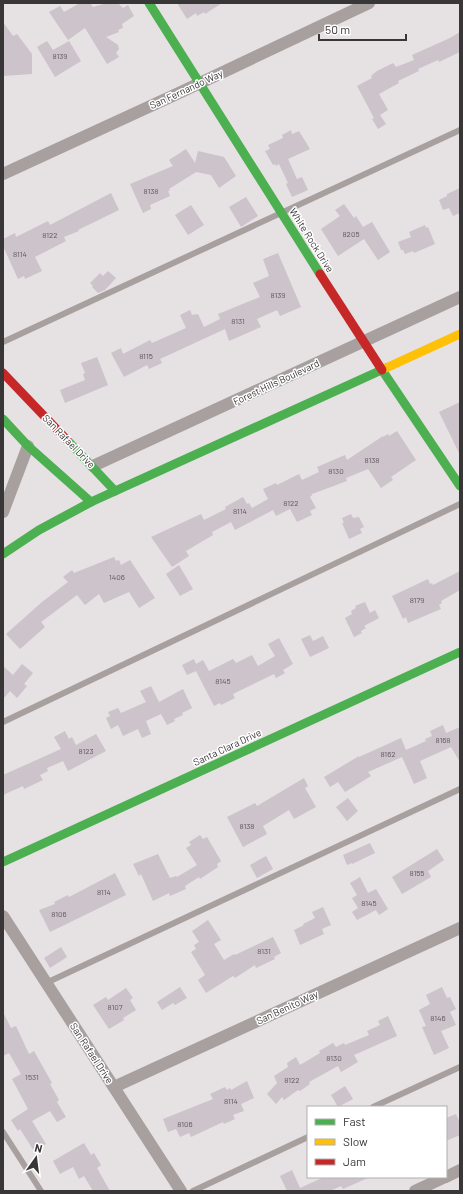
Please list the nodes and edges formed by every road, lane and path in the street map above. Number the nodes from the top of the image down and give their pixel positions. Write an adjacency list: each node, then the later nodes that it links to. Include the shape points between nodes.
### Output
1 (149, 3): 3 (street, White Rock Drive)
2 (369, 3): 3 (street, San Fernando Way)
3 (199, 83): 5 (street, San Fernando Way); 6 (street, White Rock Drive)
4 (460, 130): 6 (lane)
5 (3, 174)
6 (282, 214): 9 (lane); 10 (street, White Rock Drive)
7 (460, 298): 10 (street, Forest Hills Boulevard)
8 (460, 334): 11 (street)
9 (3, 342)
10 (363, 342): 11 (street, White Rock Drive); 15 (street, Forest Hills Boulevard)
11 (383, 370): 16 (street, White Rock Drive); 17 (street)
12 (3, 373): 15 (street, San Rafael Drive)
13 (3, 419): 14 (street)
14 (28, 446): 18 (street); 20 (street)
15 (93, 466): 17 (street, San Rafael Drive)
16 (460, 486)
17 (116, 491): 18 (street)
18 (92, 502): 21 (street, via 39,530)
19 (460, 504): 23 (lane)
20 (3, 512)
21 (3, 554)
22 (460, 652): 25 (street, Santa Clara Drive)
23 (3, 722)
24 (460, 789): 28 (lane)
25 (3, 862)
26 (3, 916): 28 (street, San Rafael Drive)
27 (460, 928): 30 (street, San Benito Way)
28 (46, 983): 30 (street, San Rafael Drive)
29 (460, 1067): 31 (lane)
30 (114, 1087): 38 (street, San Rafael Drive)
31 (375, 1106)
32 (3, 1132): 37 (lane)
33 (307, 1138): 39 (lane)
34 (460, 1170): 35 (street)
35 (447, 1176)
36 (444, 1178): 40 (street)
37 (41, 1191)
38 (181, 1191)
39 (193, 1191)
40 (415, 1191)

